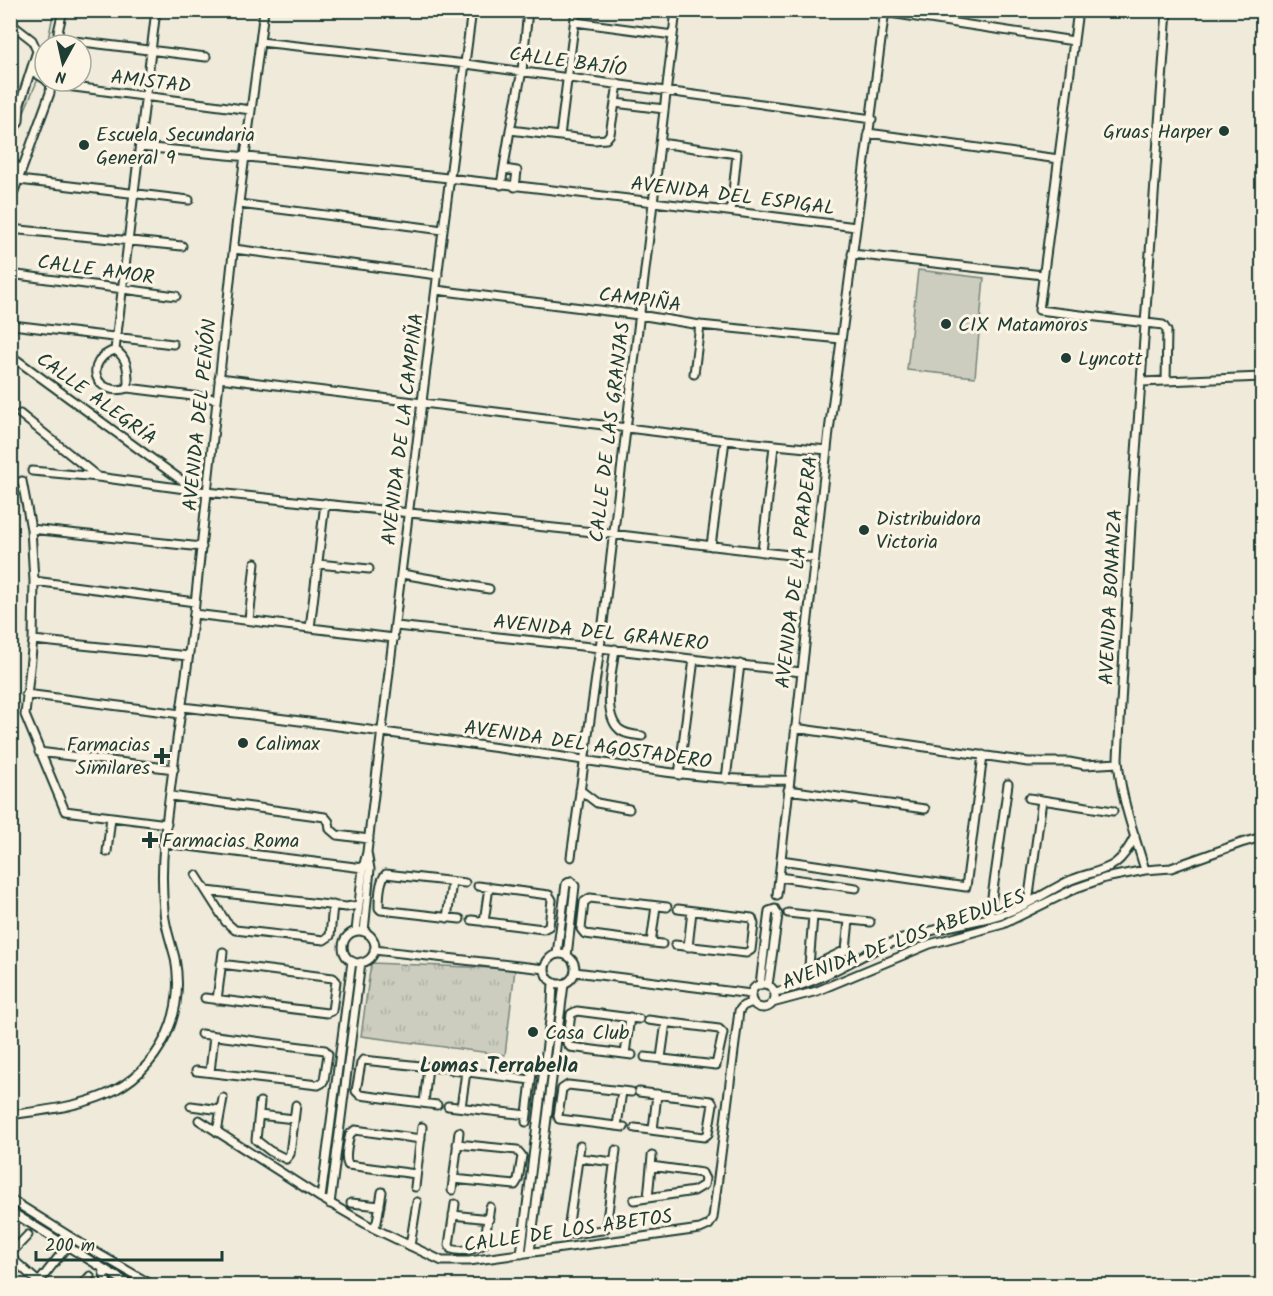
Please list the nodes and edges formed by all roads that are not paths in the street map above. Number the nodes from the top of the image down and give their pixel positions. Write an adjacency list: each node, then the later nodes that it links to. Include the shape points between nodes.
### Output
1 (63, 10): 15 (street)
2 (156, 10): 21 (street)
3 (264, 10): 19 (street, AVENIDA DEL PEÑÓN)
4 (435, 10): 12 (street)
5 (528, 10): 24 (street)
6 (576, 10): 13 (street)
7 (676, 10): 16 (street, CALLE DE LAS GRANJAS)
8 (870, 10): 11 (street)
9 (1078, 10): 17 (street)
10 (1167, 10): 73 (street, AVENIDA BONANZA)
11 (884, 12): 17 (street); 37 (street)
12 (472, 13): 23 (street, AVENIDA DE LA CAMPIÑA)
13 (574, 22): 16 (street); 25 (street)
14 (10, 23): 18 (street)
15 (58, 33)
16 (673, 35): 29 (street, CALLE DE LAS GRANJAS)
17 (1074, 40): 45 (street)
18 (33, 42)
19 (260, 42): 23 (street, CALLE BAJÍO); 35 (street, AVENIDA DEL PEÑÓN)
20 (93, 46): 21 (street)
21 (152, 51): 22 (street); 31 (street)
22 (206, 57)
23 (466, 64): 24 (street, CALLE BAJÍO); 49 (street, AVENIDA DE LA CAMPIÑA)
24 (522, 71): 25 (street, CALLE BAJÍO); 38 (street)
25 (568, 77): 26 (street, CALLE BAJÍO); 40 (street)
26 (618, 84): 29 (street, CALLE BAJÍO); 33 (street)
27 (93, 87): 31 (street, AMISTAD)
28 (33, 90): 34 (street)
29 (666, 91): 36 (street, CALLE DE LAS GRANJAS); 37 (street, CALLE BAJÍO)
30 (50, 93): 48 (street)
31 (146, 97): 35 (street, AMISTAD); 43 (street)
32 (10, 102): 34 (street)
33 (615, 103): 36 (street); 40 (street, via 606,139)
34 (20, 104): 41 (street, via 19,121)
35 (251, 110): 44 (street, AVENIDA DEL PEÑÓN)
36 (664, 110): 42 (street, CALLE DE LAS GRANJAS)
37 (872, 119): 39 (street)
38 (510, 130): 40 (street); 47 (street)
39 (868, 133): 45 (street); 59 (street)
40 (560, 135)
41 (10, 136)
42 (660, 143): 56 (street, CALLE DE LAS GRANJAS); 58 (street, via 737,154)
43 (140, 147): 44 (street, AVENIDA DEL ESPIGAL); 53 (street)
44 (245, 156): 49 (street, AVENIDA DEL ESPIGAL); 57 (street, AVENIDA DEL PEÑÓN)
45 (1059, 159): 68 (street)
46 (10, 165): 48 (street, via 12,162)
47 (504, 169): 51 (street); 52 (street, via 517,171)
48 (21, 170): 50 (street)
49 (450, 179): 51 (street, AVENIDA DEL ESPIGAL); 61 (street, AVENIDA DE LA CAMPIÑA)
50 (18, 180): 53 (street); 55 (street)
51 (501, 184): 52 (street, AVENIDA DEL ESPIGAL)
52 (515, 187): 56 (street, AVENIDA DEL ESPIGAL)
53 (135, 193): 54 (street); 62 (street)
54 (189, 200)
55 (10, 202)
56 (654, 202): 58 (street, AVENIDA DEL ESPIGAL); 72 (street, CALLE DE LAS GRANJAS)
57 (239, 204): 61 (street); 64 (street, AVENIDA DEL PEÑÓN)
58 (731, 211): 59 (street, AVENIDA DEL ESPIGAL)
59 (856, 227): 65 (street, AVENIDA DEL ESPIGAL)
60 (10, 229): 62 (street)
61 (443, 230): 67 (street, AVENIDA DE LA CAMPIÑA)
62 (129, 241): 63 (street); 69 (street)
63 (182, 246)
64 (234, 249): 67 (street); 83 (street, AVENIDA DEL PEÑÓN)
65 (852, 254): 68 (street); 77 (street, AVENIDA DE LA PRADERA)
66 (10, 274): 69 (street, CALLE AMOR)
67 (438, 275): 70 (street, AVENIDA DE LA CAMPIÑA)
68 (1043, 275): 73 (street, via 1039,310)
69 (122, 289): 71 (street, CALLE AMOR); 76 (street)
70 (436, 290): 72 (street, CAMPIÑA); 88 (street, AVENIDA DE LA CAMPIÑA)
71 (176, 296)
72 (639, 315): 75 (street, CAMPIÑA); 90 (street, CALLE DE LAS GRANJAS)
73 (1145, 323): 84 (street, via 1166,328); 85 (street, AVENIDA BONANZA)
74 (12, 325): 76 (street)
75 (700, 325): 77 (street, CAMPIÑA); 81 (street)
76 (116, 337): 78 (street); 79 (street)
77 (840, 339): 93 (street, AVENIDA DE LA PRADERA)
78 (173, 344)
79 (115, 350): 86 (street, CALLE ALEGRÍA, via 123,354 126,362); 86 (street, CALLE ALEGRÍA, via 99,360 96,378 112,389)
80 (10, 355): 97 (street, CALLE ALEGRÍA)
81 (694, 374)
82 (1263, 377): 84 (street)
83 (219, 378): 87 (street, AVENIDA DEL PEÑÓN); 88 (street)
84 (1166, 381): 85 (street)
85 (1142, 382): 134 (street, AVENIDA BONANZA)
86 (128, 388): 87 (street, CALLE ALEGRÍA)
87 (217, 399): 98 (street, AVENIDA DEL PEÑÓN)
88 (422, 402): 90 (street); 100 (street, AVENIDA DE LA CAMPIÑA)
89 (20, 414): 95 (street)
90 (627, 428): 91 (street); 102 (street, CALLE DE LAS GRANJAS)
91 (725, 440): 92 (street); 103 (street)
92 (774, 446): 93 (street); 105 (street)
93 (827, 450): 106 (street, AVENIDA DE LA PRADERA)
94 (32, 471): 95 (street)
95 (98, 477): 97 (street)
96 (22, 481): 101 (street)
97 (194, 490): 98 (street)
98 (207, 492): 99 (street); 104 (street, AVENIDA DEL PEÑÓN)
99 (325, 503): 100 (street); 108 (street)
100 (408, 512): 102 (street); 110 (street, AVENIDA DE LA CAMPIÑA)
101 (31, 529): 104 (street); 111 (street)
102 (613, 534): 103 (street); 120 (street, CALLE DE LAS GRANJAS)
103 (711, 546): 105 (street)
104 (201, 547): 113 (street, AVENIDA DEL PEÑÓN)
105 (762, 552): 106 (street)
106 (815, 558): 125 (street, AVENIDA DE LA PRADERA)
107 (255, 563): 115 (street)
108 (318, 564): 109 (street); 117 (street)
109 (369, 569)
110 (402, 574): 112 (street); 116 (street, AVENIDA DE LA CAMPIÑA)
111 (34, 581): 113 (street); 119 (street)
112 (489, 589)
113 (195, 602): 114 (street, AVENIDA DEL PEÑÓN)
114 (194, 614): 115 (street); 122 (street, AVENIDA DEL PEÑÓN)
115 (249, 620): 117 (street)
116 (396, 626): 118 (street, AVENIDA DE LA CAMPIÑA); 120 (street, AVENIDA DEL GRANERO)
117 (310, 628): 118 (street)
118 (394, 638): 129 (street, AVENIDA DE LA CAMPIÑA)
119 (33, 640): 122 (street); 126 (street)
120 (600, 648): 121 (street, AVENIDA DEL GRANERO); 133 (street, CALLE DE LAS GRANJAS)
121 (615, 649): 123 (street, AVENIDA DEL GRANERO); 130 (street, via 608,704 617,728)
122 (188, 657): 127 (street, AVENIDA DEL PEÑÓN)
123 (694, 659): 124 (street, AVENIDA DEL GRANERO); 136 (street)
124 (740, 664): 125 (street, AVENIDA DEL GRANERO); 137 (street)
125 (801, 672): 128 (street, AVENIDA DE LA PRADERA)
126 (26, 694): 127 (street); 131 (street, via 25,715)
127 (182, 710): 129 (street); 135 (street, AVENIDA DEL PEÑÓN)
128 (795, 728): 132 (street); 138 (street, AVENIDA DE LA PRADERA)
129 (383, 732): 133 (street, AVENIDA DEL AGOSTADERO); 152 (street, AVENIDA DE LA CAMPIÑA)
130 (642, 736)
131 (39, 752): 135 (street); 148 (street, via 65,811)
132 (983, 755): 134 (street, via 1046,764); 157 (street, via 966,887)
133 (585, 760): 136 (street, AVENIDA DEL AGOSTADERO); 140 (street, CALLE DE LAS GRANJAS)
134 (1118, 763): 150 (street, AVENIDA BONANZA)
135 (174, 769): 142 (street, AVENIDA DEL PEÑÓN)
136 (679, 775): 137 (street, AVENIDA DEL AGOSTADERO)
137 (726, 779): 138 (street, AVENIDA DEL AGOSTADERO)
138 (790, 780): 141 (street, AVENIDA DE LA PRADERA)
139 (1008, 784): 187 (street)
140 (580, 790): 145 (street, via 597,802); 156 (street, CALLE DE LAS GRANJAS)
141 (788, 790): 146 (street); 157 (street, AVENIDA DE LA PRADERA)
142 (171, 796): 149 (street, AVENIDA DEL PEÑÓN); 152 (street, via 325,816 337,835)
143 (1029, 798): 144 (street)
144 (1042, 800): 147 (street); 173 (street)
145 (629, 809)
146 (925, 809)
147 (1113, 811)
148 (111, 817): 149 (street); 154 (street)
149 (167, 824): 153 (street, AVENIDA DEL PEÑÓN)
150 (1135, 836): 159 (street, AVENIDA BONANZA); 168 (street, AVENIDA DE LOS ABEDULES, via 1115,864)
151 (1263, 837): 159 (street, AVENIDA DE LOS ABEDULES, via 1171,868)
152 (369, 839): 155 (street, AVENIDA DE LA CAMPIÑA)
153 (164, 843): 158 (street); 264 (street, AVENIDA DEL PEÑÓN, via 164,912 177,981 177,1001 166,1036 141,1071 110,1093 89,1102)
154 (107, 852)
155 (367, 852): 158 (street, AVENIDA DE LA CAMPIÑA); 162 (street, AVENIDA DE LA CAMPIÑA, via 370,869)
156 (571, 857)
157 (781, 860): 161 (street, AVENIDA DE LA PRADERA)
158 (363, 868): 162 (street, AVENIDA DE LA CAMPIÑA)
159 (1145, 870): 172 (street, AVENIDA DE LOS ABEDULES, via 1105,878)
160 (196, 875): 169 (street)
161 (779, 877): 167 (street); 170 (street, AVENIDA DE LA PRADERA)
162 (365, 880): 171 (street, AVENIDA DE LA CAMPIÑA)
163 (452, 882): 164 (street); 171 (street, via 386,874); 186 (street)
164 (465, 883)
165 (478, 886): 166 (street)
166 (489, 887): 179 (street, via 549,895); 191 (street)
167 (856, 888)
168 (1052, 890): 172 (street); 173 (street, AVENIDA DE LOS ABEDULES)
169 (207, 891): 174 (street); 174 (street, via 226,922 236,930 324,940 330,936)
170 (777, 894)
171 (372, 897): 177 (street, AVENIDA DE LA CAMPIÑA); 186 (street, via 381,910); 193 (street, AVENIDA DE LA CAMPIÑA)
172 (1056, 897): 205 (street, AVENIDA DE LOS ABEDULES, via 1003,924)
173 (1028, 903): 187 (street, AVENIDA DE LOS ABEDULES)
174 (333, 905): 177 (street)
175 (656, 906): 176 (street); 184 (street, via 590,898); 197 (street)
176 (667, 907)
177 (358, 909): 193 (street, AVENIDA DE LA CAMPIÑA)
178 (678, 909): 180 (street)
179 (551, 911): 181 (street); 191 (street, via 549,926 543,929)
180 (692, 911): 194 (street, via 752,918); 201 (street)
181 (562, 912): 182 (street, via 566,884 571,881); 204 (street)
182 (571, 913): 184 (street); 206 (street)
183 (788, 913): 185 (street)
184 (583, 914): 197 (street, via 581,929 585,934)
185 (813, 916): 190 (street); 208 (street, via 809,966)
186 (447, 918): 188 (street)
187 (990, 918): 196 (street, AVENIDA DE LOS ABEDULES)
188 (460, 919)
189 (472, 920): 191 (street)
190 (849, 920): 192 (street); 208 (street, via 847,948)
191 (484, 922)
192 (870, 922)
193 (360, 932): 202 (street, via 372,939); 209 (street, via 349,934 343,944)
194 (753, 936): 195 (street); 201 (street, via 751,950 746,953)
195 (765, 937): 217 (street); 217 (street, via 769,910 775,909 778,915)
196 (897, 940): 199 (street, AVENIDA DE LOS ABEDULES); 205 (street)
197 (651, 943): 198 (street)
198 (662, 944)
199 (888, 944): 207 (street); 213 (street, AVENIDA DE LOS ABEDULES)
200 (675, 945): 201 (street)
201 (688, 947)
202 (374, 950): 210 (street, via 370,958); 212 (street)
203 (223, 952): 211 (street)
204 (557, 954): 206 (street); 212 (street, via 548,959)
205 (902, 954): 207 (street, AVENIDA DE LOS ABEDULES)
206 (567, 956): 214 (street)
207 (894, 958): 224 (street, AVENIDA DE LOS ABEDULES, via 817,991)
208 (829, 959): 213 (street)
209 (352, 961): 210 (street); 221 (street)
210 (361, 962): 234 (street)
211 (221, 964): 219 (street, via 333,978); 223 (street)
212 (545, 969): 215 (street)
213 (834, 970): 218 (street, AVENIDA DE LOS ABEDULES)
214 (575, 972): 216 (street); 222 (street)
215 (553, 982): 216 (street); 253 (street)
216 (564, 984): 229 (street)
217 (764, 985): 218 (street); 222 (street, via 754,988)
218 (774, 992): 224 (street)
219 (335, 997): 221 (street); 223 (street, via 332,1011 327,1013)
220 (205, 998): 223 (street)
221 (347, 998): 233 (street)
222 (752, 998): 224 (street, via 760,1008); 236 (street, CALLE DE LOS ABETOS, via 740,1009)
223 (217, 1000)
224 (772, 1003)
225 (630, 1017): 226 (street); 230 (street, via 577,1011 570,1014); 230 (street, via 628,1054 570,1047)
226 (639, 1019)
227 (648, 1020): 228 (street)
228 (666, 1022): 235 (street, via 721,1029); 238 (street)
229 (558, 1028): 230 (street); 253 (street)
230 (569, 1029)
231 (201, 1034): 232 (street)
232 (214, 1036): 240 (street, via 325,1050); 245 (street)
233 (342, 1036): 234 (street); 242 (street)
234 (352, 1037): 247 (street)
235 (720, 1049): 236 (street); 238 (street, via 716,1065)
236 (733, 1051): 268 (street, CALLE DE LOS ABETOS)
237 (645, 1057): 238 (street)
238 (661, 1058)
239 (428, 1067): 241 (street); 248 (street, via 367,1059 361,1063); 256 (street)
240 (326, 1068): 242 (street); 245 (street, via 324,1080 318,1085)
241 (440, 1068)
242 (338, 1070): 295 (street)
243 (452, 1070): 246 (street)
244 (196, 1071): 245 (street)
245 (210, 1072)
246 (466, 1072): 251 (street, via 532,1077); 261 (street)
247 (347, 1074): 248 (street); 277 (street)
248 (358, 1077): 256 (street, via 356,1091 360,1095)
249 (622, 1091): 250 (street); 255 (street, via 568,1084 562,1089); 255 (street, via 620,1126 563,1120 558,1116)
250 (657, 1094): 267 (street, via 711,1101); 271 (street)
251 (529, 1097): 253 (street); 261 (street, via 526,1118)
252 (223, 1098): 262 (street)
253 (545, 1099): 255 (street); 287 (street); 315 (street)
254 (260, 1101): 263 (street)
255 (560, 1101)
256 (424, 1103): 258 (street)
257 (297, 1105): 265 (street)
258 (437, 1105)
259 (191, 1106): 262 (street)
260 (448, 1106): 261 (street)
261 (461, 1107)
262 (221, 1110): 272 (street)
263 (259, 1114): 265 (street); 280 (street, via 256,1140)
264 (10, 1115)
265 (294, 1119): 280 (street, via 288,1158)
266 (199, 1120): 272 (street, CALLE DE LOS ABETOS)
267 (711, 1121): 268 (street); 271 (street, via 704,1137)
268 (724, 1123): 291 (street, CALLE DE LOS ABETOS)
269 (422, 1127): 274 (street)
270 (635, 1128): 271 (street)
271 (653, 1130)
272 (217, 1132): 283 (street, CALLE DE LOS ABETOS)
273 (459, 1132): 275 (street)
274 (421, 1139): 278 (street, via 356,1130 350,1134); 288 (street)
275 (457, 1144): 286 (street, via 517,1150 522,1156); 289 (street)
276 (580, 1146): 282 (street)
277 (338, 1147): 278 (street); 301 (street)
278 (348, 1147): 288 (street, via 348,1165)
279 (616, 1150): 284 (street)
280 (270, 1151): 283 (street)
281 (652, 1156): 285 (street)
282 (579, 1158): 284 (street); 309 (street, via 568,1230 572,1234)
283 (262, 1162): 295 (street, CALLE DE LOS ABETOS)
284 (615, 1162): 309 (street, via 606,1227)
285 (651, 1166): 290 (street, via 702,1173); 296 (street)
286 (520, 1169): 287 (street); 289 (street, via 518,1180 510,1186)
287 (532, 1170): 316 (street)
288 (417, 1174): 292 (street)
289 (453, 1179): 293 (street)
290 (704, 1185): 291 (street); 296 (street, via 694,1191)
291 (717, 1186): 311 (street, CALLE DE LOS ABETOS, via 713,1218 706,1227)
292 (415, 1187)
293 (452, 1190)
294 (382, 1192): 303 (street)
295 (321, 1198): 301 (street, CALLE DE LOS ABETOS)
296 (648, 1198): 298 (street)
297 (10, 1199): 320 (street)
298 (634, 1200)
299 (417, 1202): 313 (street)
300 (351, 1203): 303 (street)
301 (330, 1204): 308 (street, CALLE DE LOS ABETOS)
302 (455, 1204): 306 (street)
303 (380, 1206): 308 (street)
304 (490, 1207): 307 (street)
305 (10, 1211): 312 (street)
306 (453, 1215): 307 (street); 314 (street, via 449,1247)
307 (489, 1219): 314 (street, via 484,1244)
308 (373, 1228): 313 (street, CALLE DE LOS ABETOS)
309 (587, 1232): 311 (street)
310 (28, 1235): 317 (street)
311 (588, 1244): 315 (street, CALLE DE LOS ABETOS)
312 (68, 1245): 319 (street); 323 (street)
313 (410, 1246): 318 (street, CALLE DE LOS ABETOS, via 442,1261)
314 (468, 1249): 318 (street)
315 (530, 1252): 316 (street, CALLE DE LOS ABETOS)
316 (521, 1254): 318 (street, CALLE DE LOS ABETOS)
317 (10, 1256): 323 (street)
318 (470, 1261)
319 (102, 1268): 322 (street); 325 (street)
320 (122, 1268): 322 (street); 328 (street)
321 (90, 1276): 324 (street)
322 (117, 1277): 326 (street); 327 (street)
323 (41, 1284)
324 (81, 1286)
325 (108, 1286)
326 (114, 1286)
327 (132, 1286)
328 (154, 1286)

